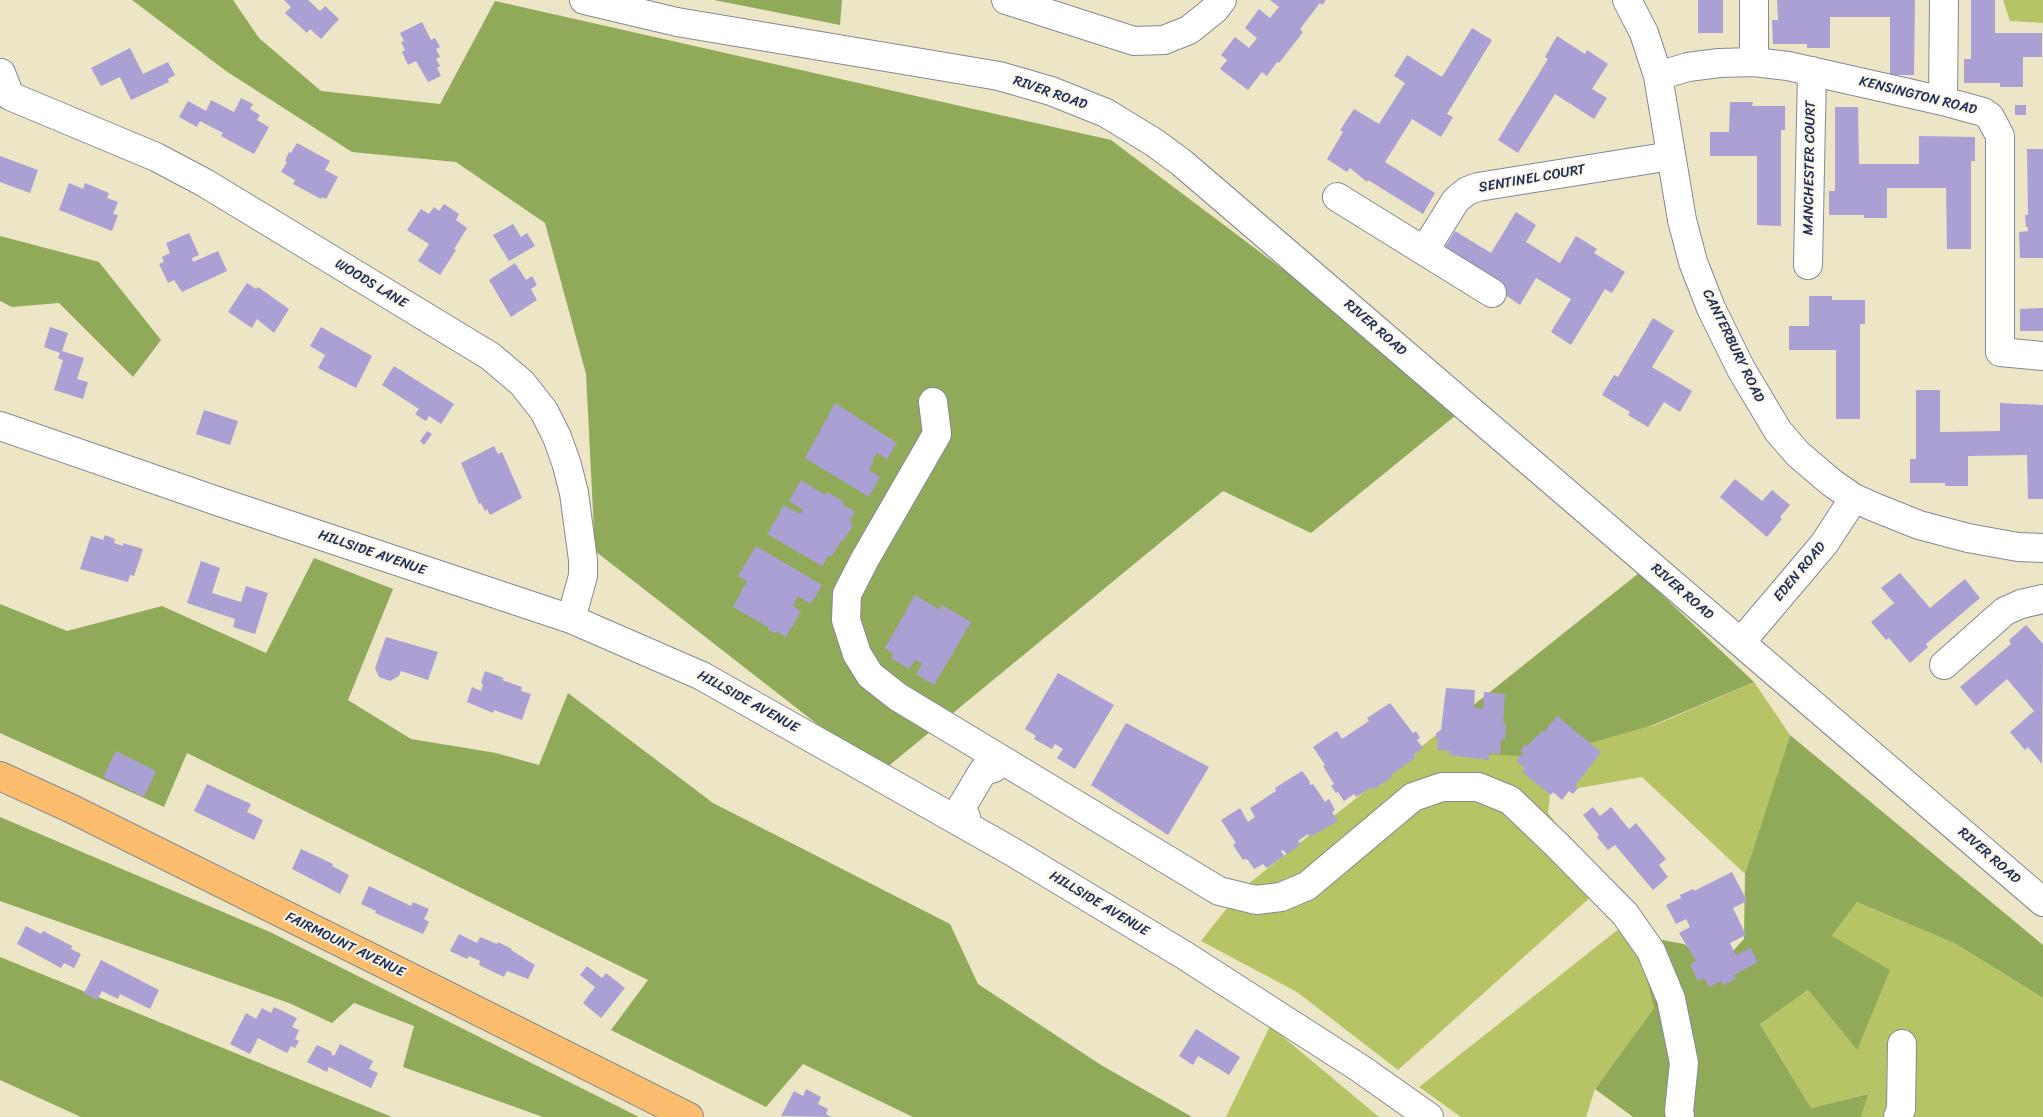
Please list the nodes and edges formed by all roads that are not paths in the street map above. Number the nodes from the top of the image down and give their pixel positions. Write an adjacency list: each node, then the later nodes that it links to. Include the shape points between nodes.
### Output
1 (584, 0): 24 (street, RIVER ROAD, via 676,22 999,76 1051,91 1106,113 1182,163)
2 (1006, 0): 3 (street, via 1134,42 1164,40 1189,30)
3 (1222, 0)
4 (1627, 0): 10 (street, CANTERBURY ROAD, via 1644,33)
5 (1754, 0): 7 (street)
6 (1944, 0): 11 (street)
7 (1754, 62): 8 (street, KENSINGTON ROAD); 10 (street, KENSINGTON ROAD, via 1719,62)
8 (1812, 71): 11 (street, KENSINGTON ROAD); 15 (street, MANCHESTER COURT)
9 (1, 73): 23 (street, WOODS LANE, via 10,96 156,157 205,183 490,356 522,383 544,411 557,437 574,493 583,576)
10 (1658, 76): 12 (street, CANTERBURY ROAD)
11 (1943, 101): 17 (street, KENSINGTON ROAD, via 1983,112 1990,117 2000,136 2000,352)
12 (1671, 156): 14 (street, SENTINEL COURT, via 1472,189 1456,200); 20 (street, CANTERBURY ROAD, via 1693,262 1740,369 1778,431 1798,454 1832,484)
13 (1338, 197): 14 (street)
14 (1424, 251): 16 (street)
15 (1808, 265)
16 (1492, 293)
17 (2043, 356)
18 (933, 402): 26 (street, via 937,434 864,559 847,594 846,620 857,654 870,675)
19 (0, 426): 23 (street, HILLSIDE AVENUE)
20 (1854, 498): 21 (street, CANTERBURY ROAD, via 1919,525 1968,538); 24 (street, EDEN ROAD, via 1824,544)
21 (2043, 548)
22 (2043, 599): 25 (street, via 2005,611)
23 (571, 619): 28 (street, HILLSIDE AVENUE, via 702,676)
24 (1741, 642): 29 (street, RIVER ROAD)
25 (1944, 665)
26 (997, 763): 28 (street, via 998,781 978,816); 33 (street, via 1219,891 1256,900 1281,897 1307,886 1413,797 1442,787 1478,787 1510,800 1625,914 1651,951 1671,999 1684,1063)
27 (0, 776): 31 (main road, FAIRMOUNT AVENUE)
28 (964, 820): 32 (street, HILLSIDE AVENUE, via 1361,1069)
29 (2043, 902)
30 (1902, 1044): 34 (street, via 1901,1109)
31 (689, 1117)
32 (1429, 1117)
33 (1680, 1117)
34 (1898, 1117)

